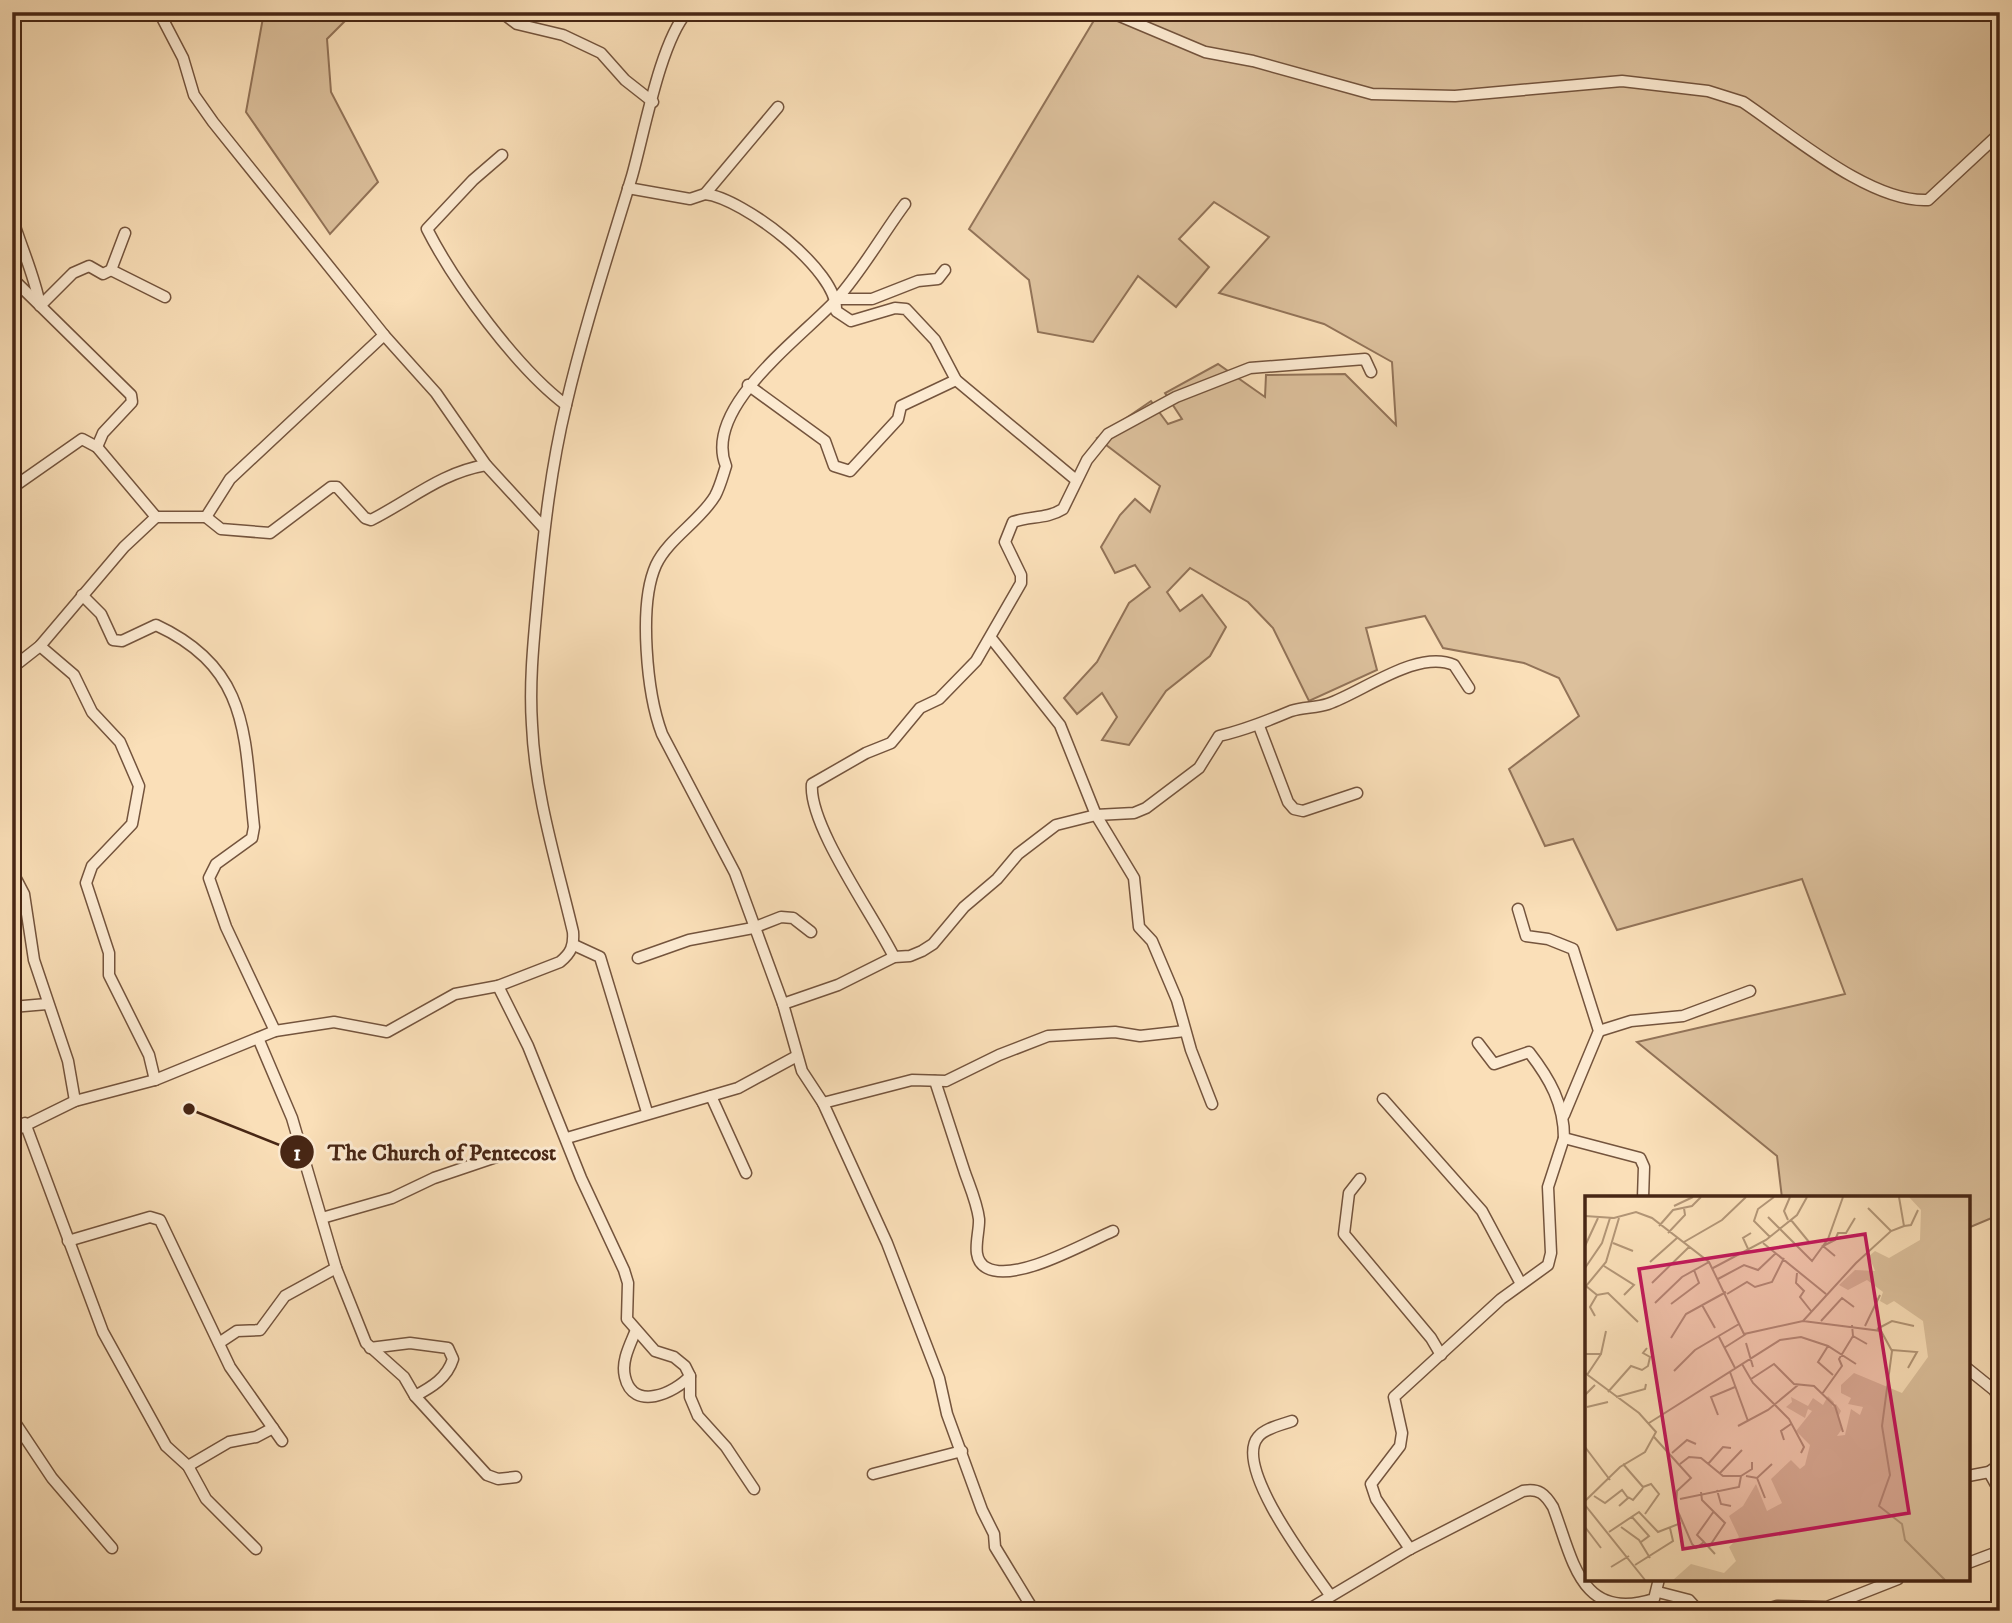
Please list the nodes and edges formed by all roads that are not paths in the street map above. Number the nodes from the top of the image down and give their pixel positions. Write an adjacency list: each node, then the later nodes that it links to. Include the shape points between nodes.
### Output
1 (159, 12): 20 (street, via 183,58 194,96)
2 (501, 12): 5 (street, via 517,24 563,35 601,53)
3 (1110, 12): 7 (street, via 1205,52 1372,94 1455,96 1622,81 1726,94 1853,176 1908,201 1928,200)
4 (681, 15): 5 (street)
5 (653, 102): 9 (street)
6 (778, 107): 10 (street)
7 (2000, 133)
8 (502, 155): 24 (street, via 427,229 443,261 538,384)
9 (628, 188): 10 (street, via 690,199); 24 (street)
10 (705, 194): 18 (street, via 724,198 753,216 815,264)
11 (905, 204): 18 (street)
12 (12, 217): 19 (street, via 33,272)
13 (125, 233): 14 (street)
14 (111, 270): 17 (street); 19 (street, via 103,274 89,266 74,273)
15 (945, 270): 18 (street, via 938,279 918,281 872,299)
16 (12, 278): 19 (street)
17 (165, 297)
18 (837, 299): 22 (street, via 836,311 851,321 906,309 935,340); 23 (street)
19 (40, 306): 25 (street, via 131,395 132,402 103,433)
20 (384, 335): 26 (street, via 436,393); 30 (street, via 230,480)
21 (1371, 372): 27 (street, via 1365,359 1250,369 1176,397 1108,434)
22 (956, 380): 23 (street, via 901,407 898,419 850,471 834,466 825,442); 27 (street)
23 (748, 385): 42 (street, via 725,430 721,453 726,466 715,495 657,564 645,632 655,713 735,873)
24 (566, 405): 31 (street)
25 (97, 447): 28 (street, via 82,439); 29 (street)
26 (486, 466): 30 (street, via 439,479 371,520 337,487 270,533 221,529); 31 (street)
27 (1076, 480): 33 (street, via 1063,509 1013,522 1007,530 1005,542 1021,583)
28 (12, 488)
29 (156, 517): 30 (street); 32 (street)
30 (206, 517)
31 (543, 527): 44 (street, via 531,670 532,727 540,793)
32 (82, 595): 34 (street); 52 (street, via 100,614 113,640 122,641 156,625 199,653 225,680 238,708 254,827 252,838 216,864 209,878 226,927)
33 (991, 638): 39 (street, via 1060,725); 45 (street, via 976,661 939,699 920,708 891,743 812,784 813,804 825,832)
34 (40, 646): 35 (street); 58 (street, via 74,675 92,712 120,742 139,786 132,824 92,866 86,883 109,953 109,975 149,1055)
35 (12, 668)
36 (1469, 688): 37 (street, via 1454,665 1434,660 1327,705 1293,710)
37 (1259, 726): 38 (street, via 1294,809 1303,811); 39 (street, via 1219,736 1199,768 1146,808)
38 (1357, 793)
39 (1096, 815): 45 (street, via 1056,825 980,890 933,944 910,956); 53 (street, via 1134,878 1139,927 1153,941)
40 (12, 871): 49 (street, via 24,894 34,960)
41 (1518, 909): 54 (street, via 1526,936 1573,949)
42 (753, 928): 43 (street, via 788,916); 46 (street, via 689,940); 50 (street)
43 (811, 932)
44 (574, 945): 47 (street, via 560,962); 65 (street, via 600,957)
45 (894, 957): 50 (street, via 838,985)
46 (638, 958)
47 (498, 986): 52 (street, via 455,994 387,1032 334,1022); 69 (street)
48 (1750, 991): 54 (street, via 1683,1016 1631,1021)
49 (47, 1004): 51 (street); 62 (street, via 68,1061)
50 (783, 1004): 57 (street)
51 (12, 1007)
52 (275, 1031): 55 (street)
53 (1185, 1031): 59 (street, via 1048,1036 946,1082); 64 (street)
54 (1599, 1031): 66 (street)
55 (258, 1038): 58 (street); 75 (street, via 292,1118)
56 (1478, 1044): 66 (street, via 1494,1064 1529,1052 1552,1083)
57 (797, 1056): 60 (street, via 737,1088); 63 (street)
58 (155, 1080): 62 (street)
59 (935, 1081): 63 (street, via 912,1080); 76 (street, via 974,1199 980,1263 989,1269 1011,1271)
60 (711, 1096): 65 (street); 72 (street)
61 (1383, 1099): 79 (street, via 1482,1211)
62 (75, 1101): 67 (street)
63 (823, 1103): 92 (street, via 906,1288)
64 (1212, 1104)
65 (647, 1112): 69 (street)
66 (1564, 1115): 70 (street)
67 (26, 1123): 68 (street); 77 (street)
68 (12, 1132)
69 (567, 1138): 80 (street, via 624,1269 627,1319)
70 (1564, 1138): 74 (street, via 1640,1158); 79 (street, via 1548,1187 1548,1265)
71 (499, 1156): 75 (street, via 392,1198)
72 (746, 1173)
73 (1360, 1179): 83 (street, via 1349,1193 1345,1234)
74 (1643, 1196)
75 (322, 1219): 78 (street)
76 (1113, 1231)
77 (68, 1241): 81 (street, via 150,1217 160,1220); 94 (street, via 103,1332 166,1446)
78 (336, 1268): 81 (street, via 285,1296 260,1330 237,1331); 82 (street)
79 (1521, 1284): 83 (street)
80 (636, 1330): 85 (street, via 655,1351 685,1366); 85 (street, via 624,1368 625,1380 635,1393 661,1396)
81 (219, 1343): 90 (street, via 240,1383)
82 (370, 1348): 86 (street, via 399,1372); 86 (street, via 410,1343 448,1348 453,1359 449,1371)
83 (1441, 1355): 103 (street, via 1394,1397 1402,1433 1400,1446 1371,1485)
84 (1970, 1371): 87 (street)
85 (690, 1376): 99 (street, via 690,1397 698,1416)
86 (415, 1396): 97 (street, via 487,1475 498,1479)
87 (2000, 1400)
88 (12, 1418): 101 (street, via 52,1478)
89 (1292, 1421): 109 (street, via 1256,1438 1256,1477)
90 (273, 1428): 91 (street); 94 (street, via 229,1442)
91 (282, 1441)
92 (962, 1451): 96 (street); 111 (street, via 995,1547)
93 (2000, 1464): 95 (street)
94 (188, 1466): 102 (street, via 206,1499)
95 (1989, 1472): 98 (street); 100 (street)
96 (873, 1474)
97 (516, 1476)
98 (1970, 1476)
99 (754, 1489)
100 (2000, 1492)
101 (112, 1548)
102 (256, 1549)
103 (1410, 1549): 108 (street, via 1533,1489 1545,1494 1553,1507 1586,1592 1598,1605 1609,1609 1641,1605 1654,1600); 109 (street)
104 (2000, 1551): 105 (street)
105 (1970, 1562)
106 (1659, 1581): 108 (street)
107 (1893, 1581): 110 (street)
108 (1658, 1592): 113 (street, via 1689,1600)
109 (1330, 1595): 112 (street)
110 (1827, 1609): 114 (street, via 1777,1606)
111 (1034, 1611)
112 (1306, 1611)
113 (1699, 1611)
114 (1760, 1611)

